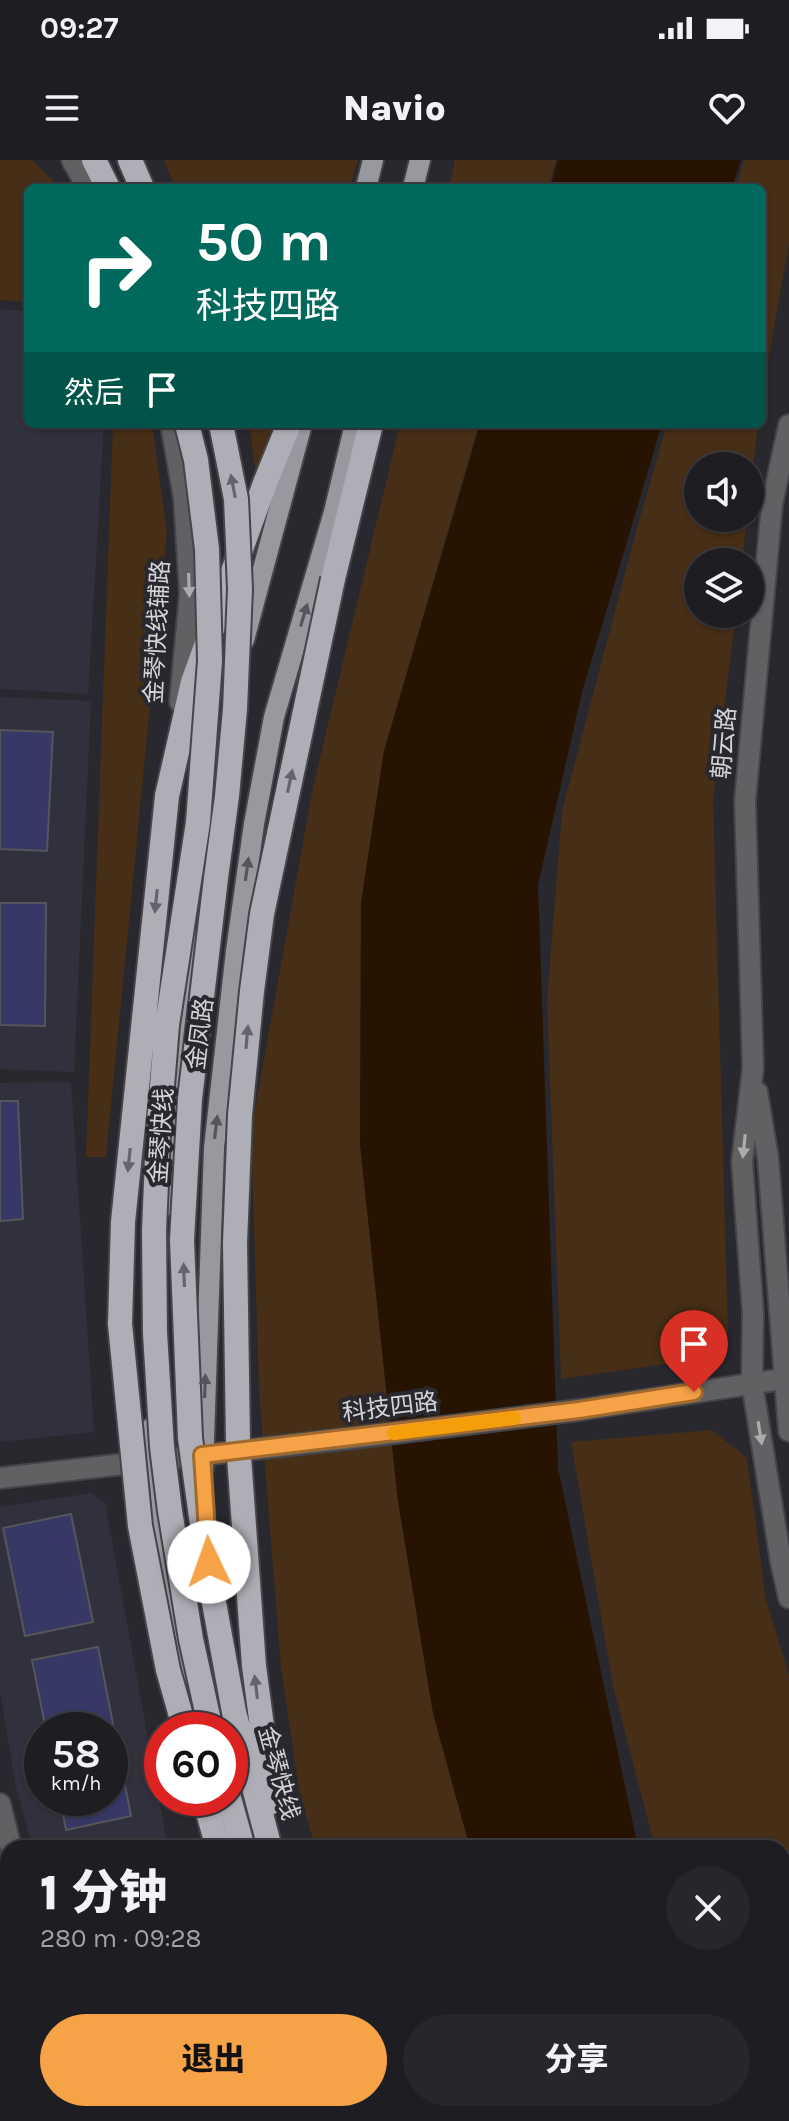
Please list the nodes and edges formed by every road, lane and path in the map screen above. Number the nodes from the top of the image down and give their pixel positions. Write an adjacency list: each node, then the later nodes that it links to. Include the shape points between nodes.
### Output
1 (72, 160): 6 (street)
2 (94, 160): 7 (highway)
3 (130, 160): 8 (highway)
4 (373, 160): 9 (main road)
5 (420, 160): 10 (main road)
6 (86, 184)
7 (106, 184)
8 (140, 184)
9 (367, 184)
10 (414, 184)
11 (789, 425): 20 (street, 朝云路, via 772,504 745,801)
12 (172, 428): 19 (street, 金琴快线辅路, one-way to 19, via 184,498 190,593)
13 (188, 428): 30 (highway, 金琴快线, bridge, via 207,549 210,661 198,822 167,1025 159,1119 155,1333 170,1511)
14 (222, 428): 39 (highway, 金琴快线, one-way to 14, bridge, via 234,1712 210,1581 190,1438 182,1240 192,1085 235,709 240,589 236,499)
15 (287, 428): 19 (highway, via 193,682)
16 (301, 428): 25 (main road, 金凤路, via 227,701 189,984 148,1364)
17 (354, 428): 24 (main road, 金凤路, one-way to 17, via 214,1148 254,824 274,717)
18 (370, 428): 41 (highway, one-way to 18, bridge, via 254,1666 238,1442 235,1243 243,1084 262,914)
19 (167, 796): 28 (highway, one-way to 28, bridge, via 123,1222 120,1324 140,1526)
20 (753, 1068): 21 (street, 朝云路, via 768,1158); 22 (street, 朝云路, one-way to 22, via 742,1162 753,1313)
21 (787, 1380): 22 (street, 科技四路); 23 (street, 朝云路)
22 (752, 1383): 24 (street, 科技四路, via 579,1410); 27 (street, 朝云路, one-way to 27)
23 (789, 1431)
24 (202, 1455): 25 (street, 科技四路); 40 (main road, 金凤路, via 209,1562)
25 (151, 1461): 26 (street, 科技四路); 29 (main road, 金凤路, via 163,1576)
26 (0, 1478)
27 (789, 1598)
28 (180, 1712)
29 (192, 1712)
30 (207, 1712)
31 (0, 1804): 35 (street)
32 (209, 1816): 36 (highway)
33 (217, 1816): 37 (main road)
34 (234, 1816): 38 (highway)
35 (9, 1840)
36 (216, 1840)
37 (225, 1840)
38 (241, 1840)
39 (273, 1840)
40 (273, 1840)
41 (274, 1840)

